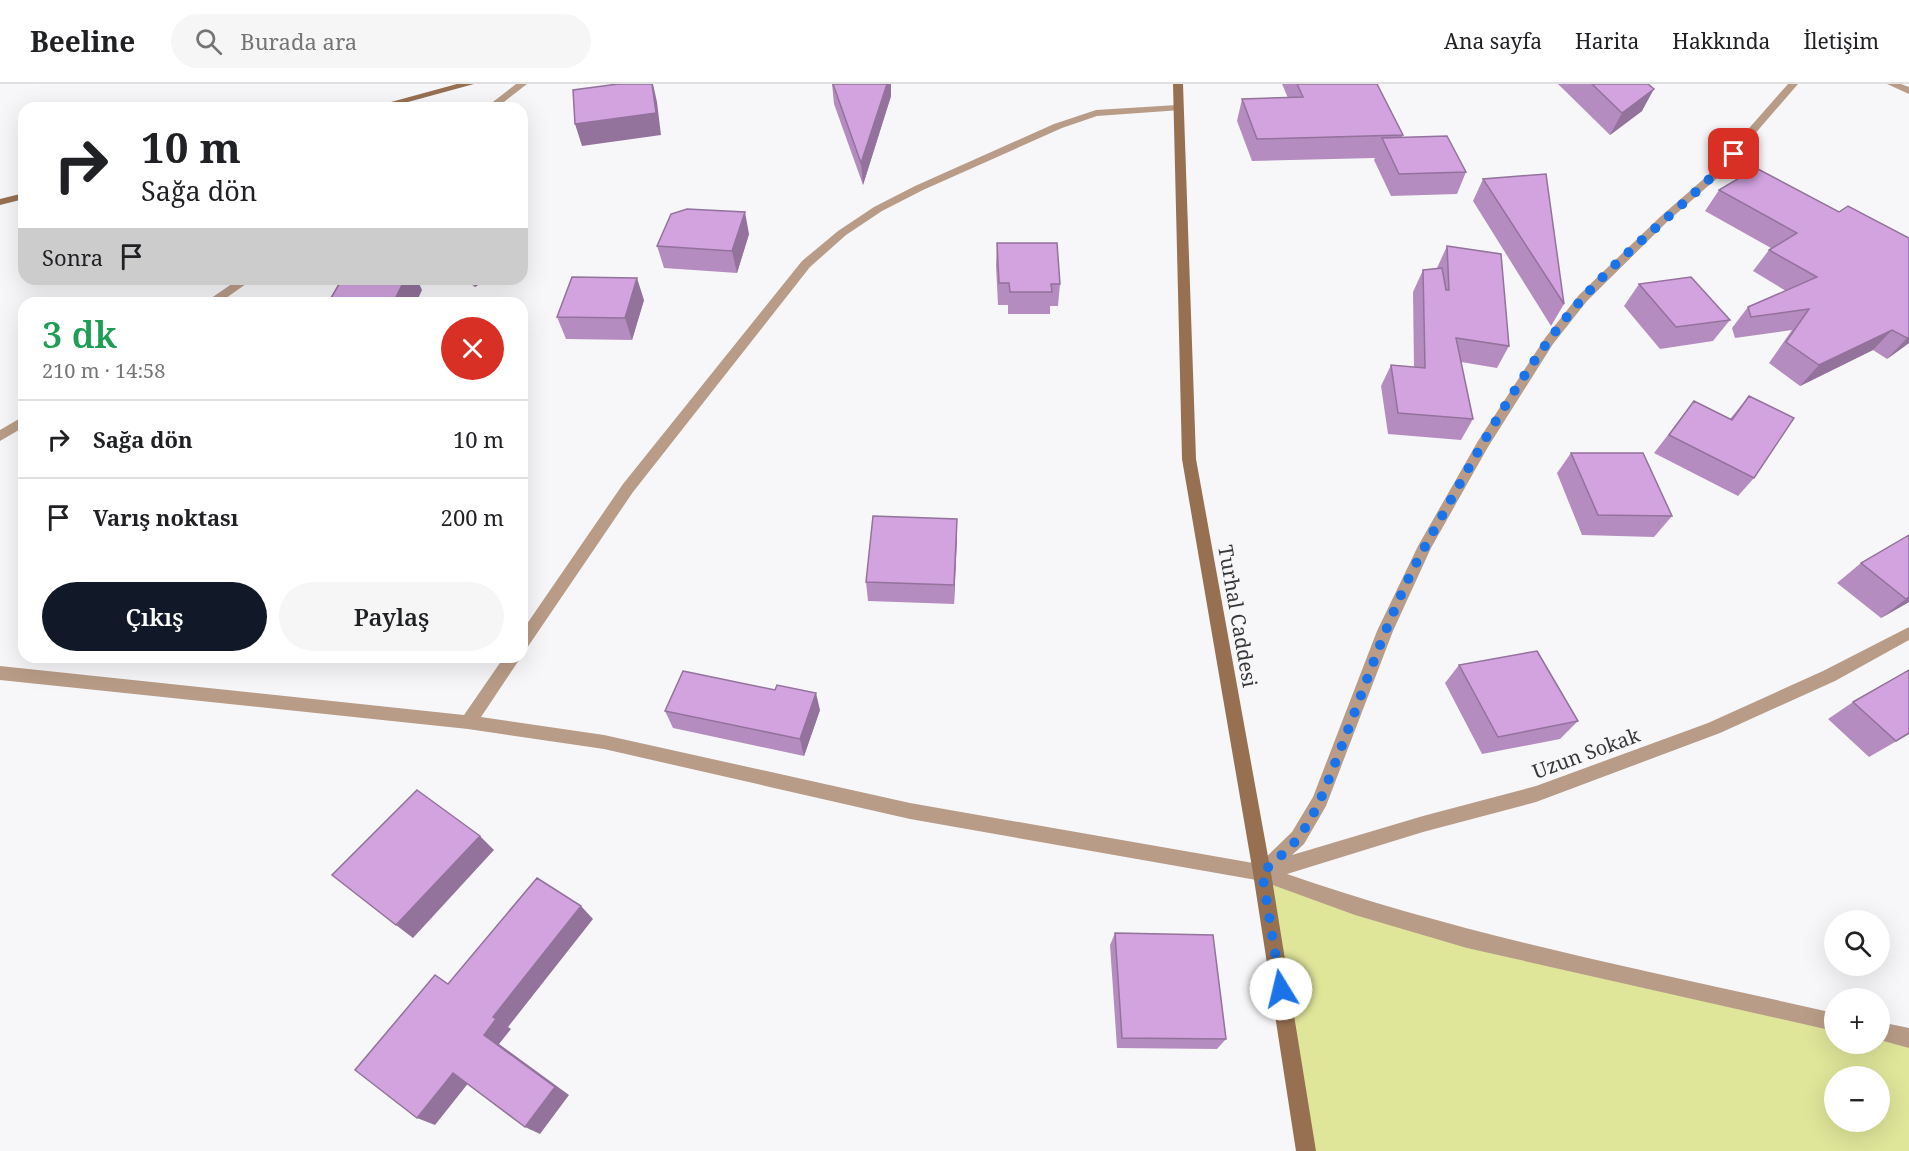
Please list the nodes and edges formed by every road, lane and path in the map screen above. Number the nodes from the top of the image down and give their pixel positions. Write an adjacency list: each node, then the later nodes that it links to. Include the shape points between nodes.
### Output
1 (469, 84): 7 (street)
2 (522, 84): 8 (street)
3 (1178, 84): 9 (street, Turhal Caddesi)
4 (1793, 84): 21 (street, via 1711,178 1583,298 1543,351 1483,444 1425,546 1385,631 1320,801 1298,838)
5 (1892, 84): 6 (street)
6 (1909, 91)
7 (398, 102)
8 (498, 102)
9 (1177, 108): 17 (street, via 1115,110 1079,118 919,188 842,234 806,264 642,470); 21 (street, Turhal Caddesi, via 1189,459)
10 (18, 197): 11 (street)
11 (0, 201)
12 (238, 285): 13 (street)
13 (219, 297)
14 (18, 425): 15 (street)
15 (0, 436)
16 (1909, 633): 21 (street, Uzun Sokak, via 1830,676 1714,728 1536,794)
17 (528, 634)
18 (509, 663): 20 (street)
19 (0, 673): 20 (street)
20 (468, 722): 21 (street, via 604,742 910,811)
21 (1262, 873): 22 (street, via 1467,939); 25 (street, Turhal Caddesi)
22 (1824, 1020)
23 (1890, 1033): 24 (street)
24 (1909, 1038)
25 (1306, 1151)

